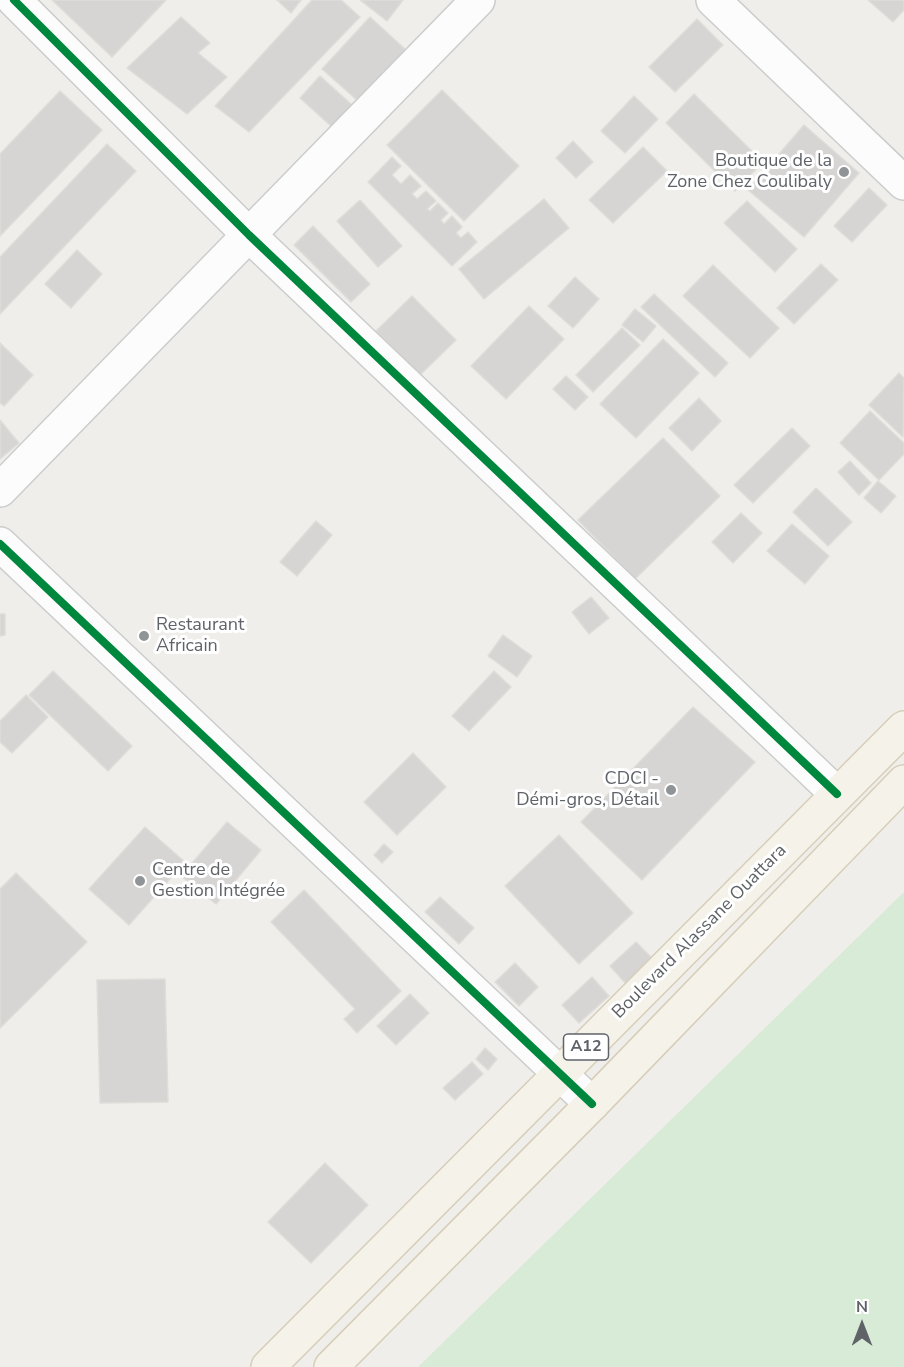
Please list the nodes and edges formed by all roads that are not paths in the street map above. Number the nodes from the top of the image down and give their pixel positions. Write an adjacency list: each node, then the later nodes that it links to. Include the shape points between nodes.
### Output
1 (14, 0): 5 (street)
2 (478, 0): 5 (street)
3 (714, 0): 4 (street)
4 (904, 183)
5 (249, 235): 6 (street); 10 (street)
6 (0, 490)
7 (0, 544): 11 (street)
8 (904, 728): 10 (main road, Boulevard Alassane Ouattara / A12)
9 (904, 782): 12 (main road, A12)
10 (837, 794): 11 (main road, Boulevard Alassane Ouattara / A12)
11 (561, 1073): 12 (street); 13 (main road, Boulevard Alassane Ouattara / A12)
12 (592, 1104): 14 (main road, A12)
13 (268, 1367)
14 (331, 1367)

